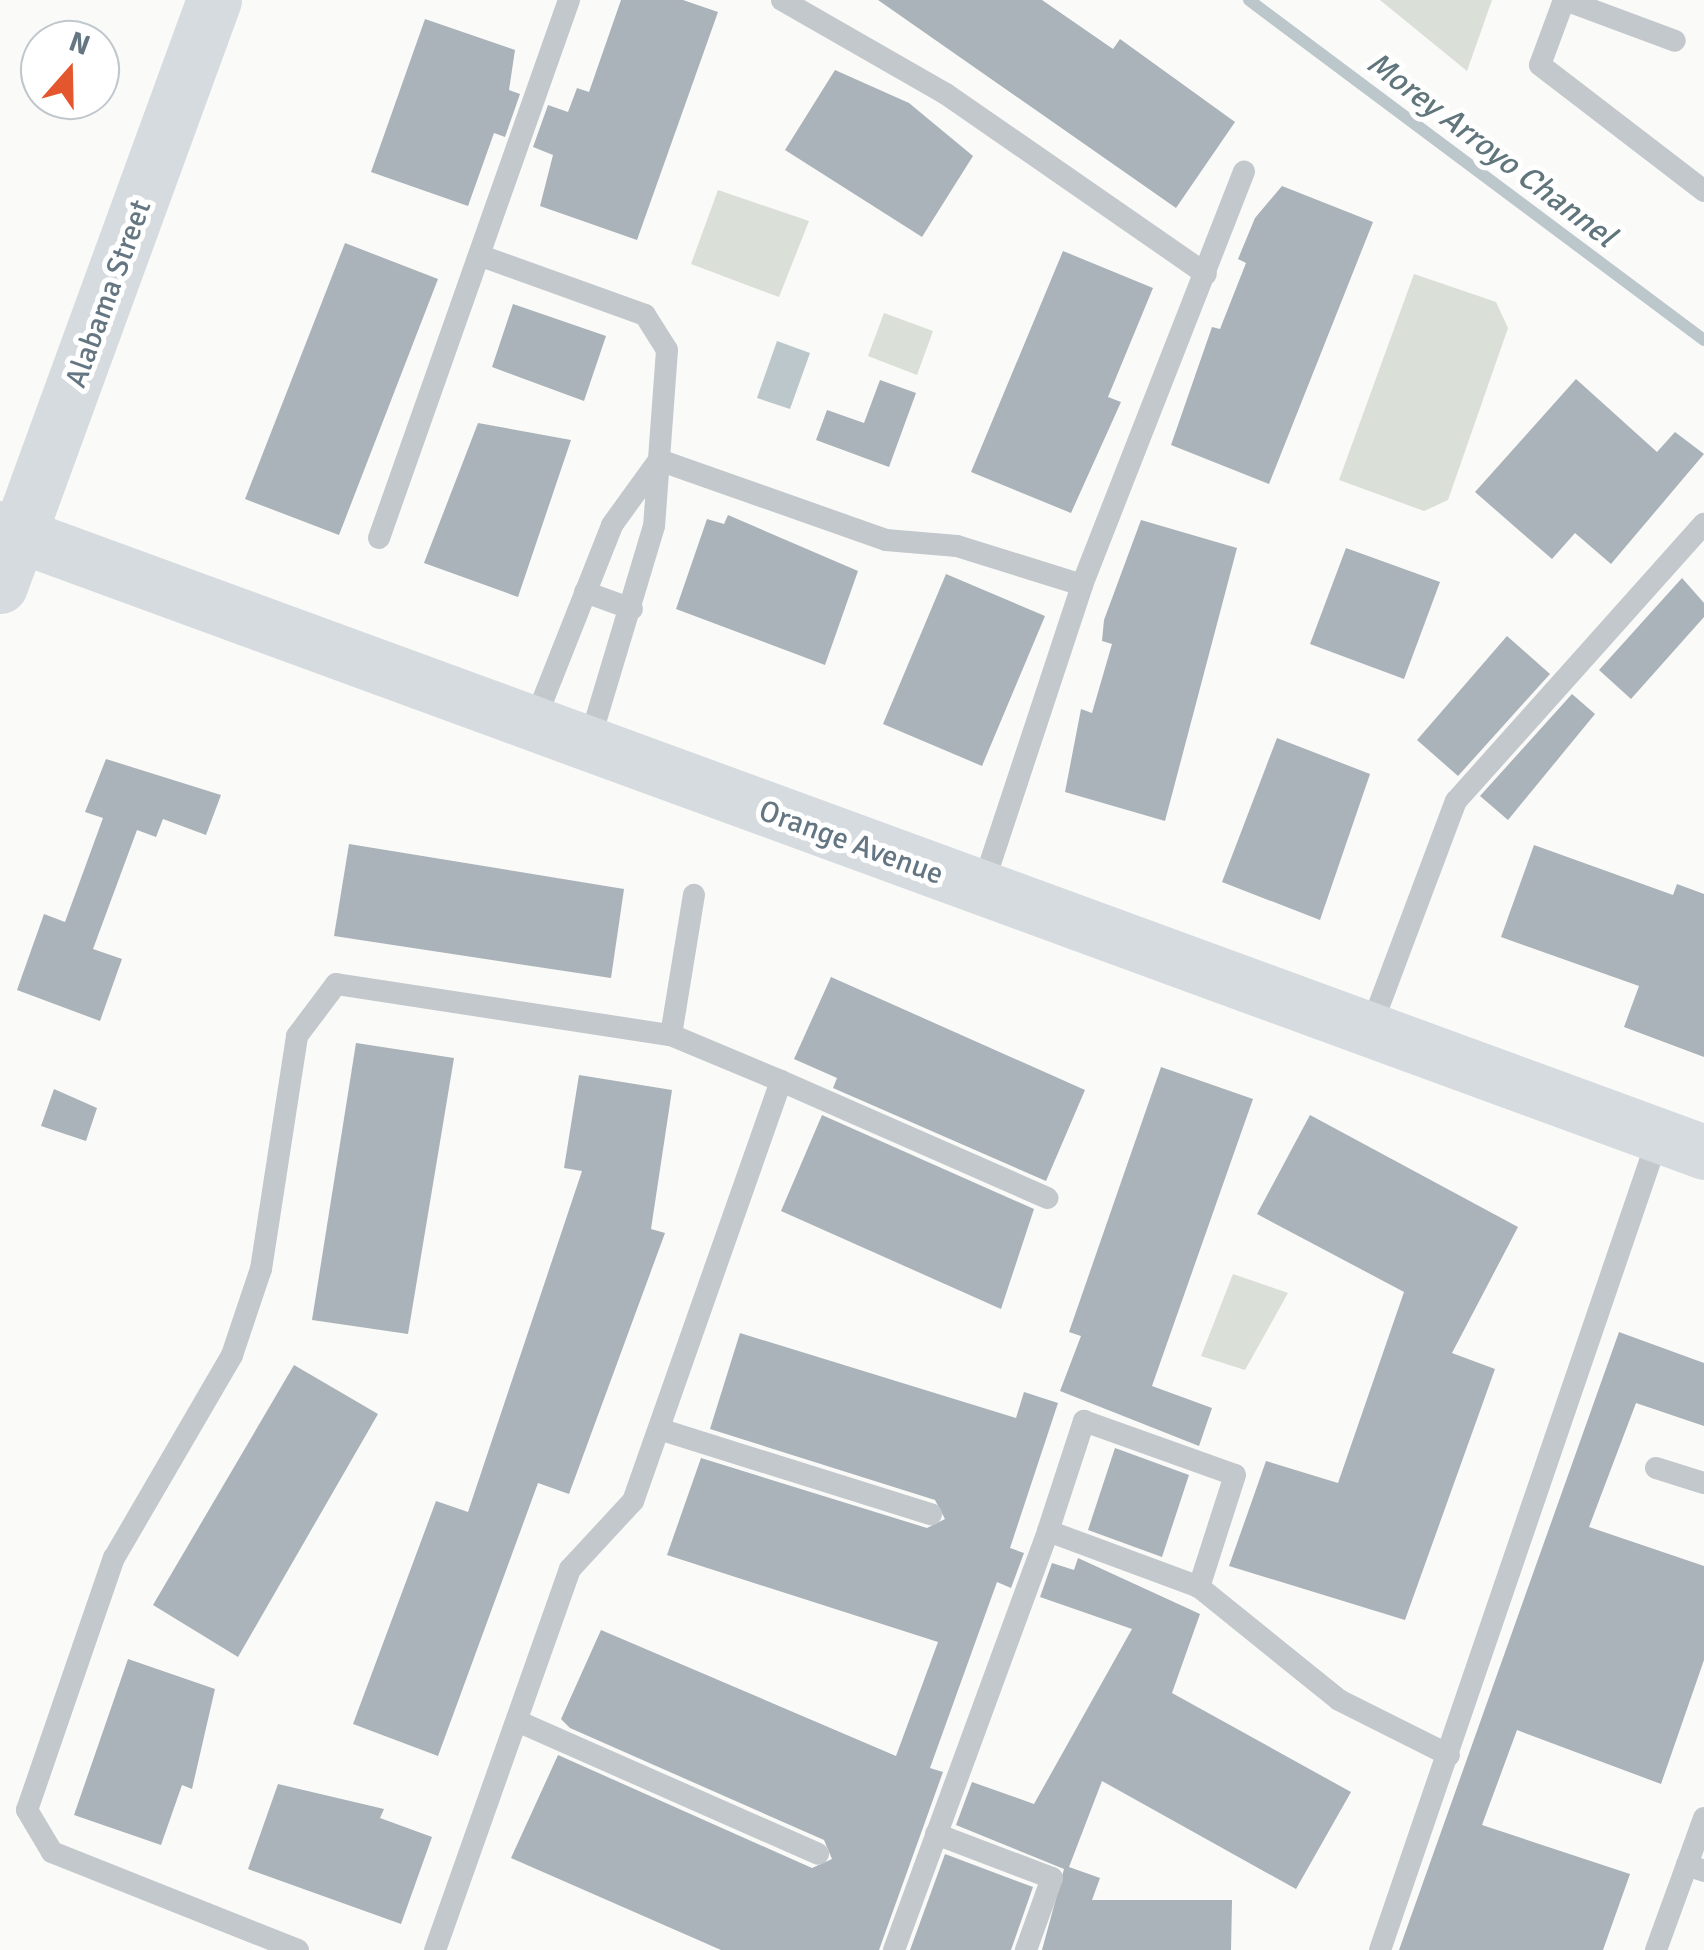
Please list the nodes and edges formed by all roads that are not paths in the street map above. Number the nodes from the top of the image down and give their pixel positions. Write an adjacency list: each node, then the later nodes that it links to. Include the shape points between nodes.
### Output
1 (214, 0): 12 (street, Alabama Street)
2 (569, 0): 8 (lane)
3 (782, 0): 9 (lane, via 946,94)
4 (1564, 0): 5 (lane); 7 (lane, via 1540,64)
5 (1675, 41)
6 (1244, 172): 9 (lane)
7 (1704, 192)
8 (484, 257): 10 (lane, via 645,315 670,372); 13 (lane)
9 (1206, 274): 14 (lane)
10 (659, 460): 14 (lane, via 886,540 957,546); 16 (lane, via 612,524); 17 (lane, via 654,526)
11 (1704, 524): 22 (lane, via 1456,801)
12 (10, 532): 15 (street, Alabama Street); 18 (street, Orange Avenue)
13 (378, 538)
14 (1082, 584): 20 (lane)
15 (0, 586)
16 (585, 592): 17 (lane); 18 (lane)
17 (632, 608): 19 (lane)
18 (533, 724): 19 (street, Orange Avenue)
19 (588, 747): 20 (street, Orange Avenue)
20 (981, 891): 22 (street, Orange Avenue)
21 (694, 894): 23 (lane)
22 (1369, 1032): 25 (street, Orange Avenue)
23 (670, 1035): 24 (lane); 39 (lane, via 336,984 297,1036 261,1269 238,1338 114,1558 27,1810 52,1852)
24 (781, 1081): 26 (lane); 27 (lane)
25 (1681, 1143): 34 (lane)
26 (1047, 1198)
27 (659, 1429): 30 (lane); 33 (lane, via 633,1501 570,1570)
28 (1656, 1468): 29 (lane)
29 (1704, 1484)
30 (931, 1514)
31 (1048, 1531): 32 (lane); 32 (lane, via 1084,1420 1235,1475); 36 (lane)
32 (1200, 1588): 34 (lane, via 1339,1700)
33 (517, 1722): 37 (lane); 40 (lane)
34 (1449, 1755): 43 (lane)
35 (1704, 1818): 38 (lane)
36 (936, 1834): 41 (lane); 42 (lane, via 1052,1878)
37 (818, 1854)
38 (1696, 1868): 44 (lane)
39 (298, 1950)
40 (435, 1950)
41 (894, 1950)
42 (1026, 1950)
43 (1380, 1950)
44 (1656, 1950)

